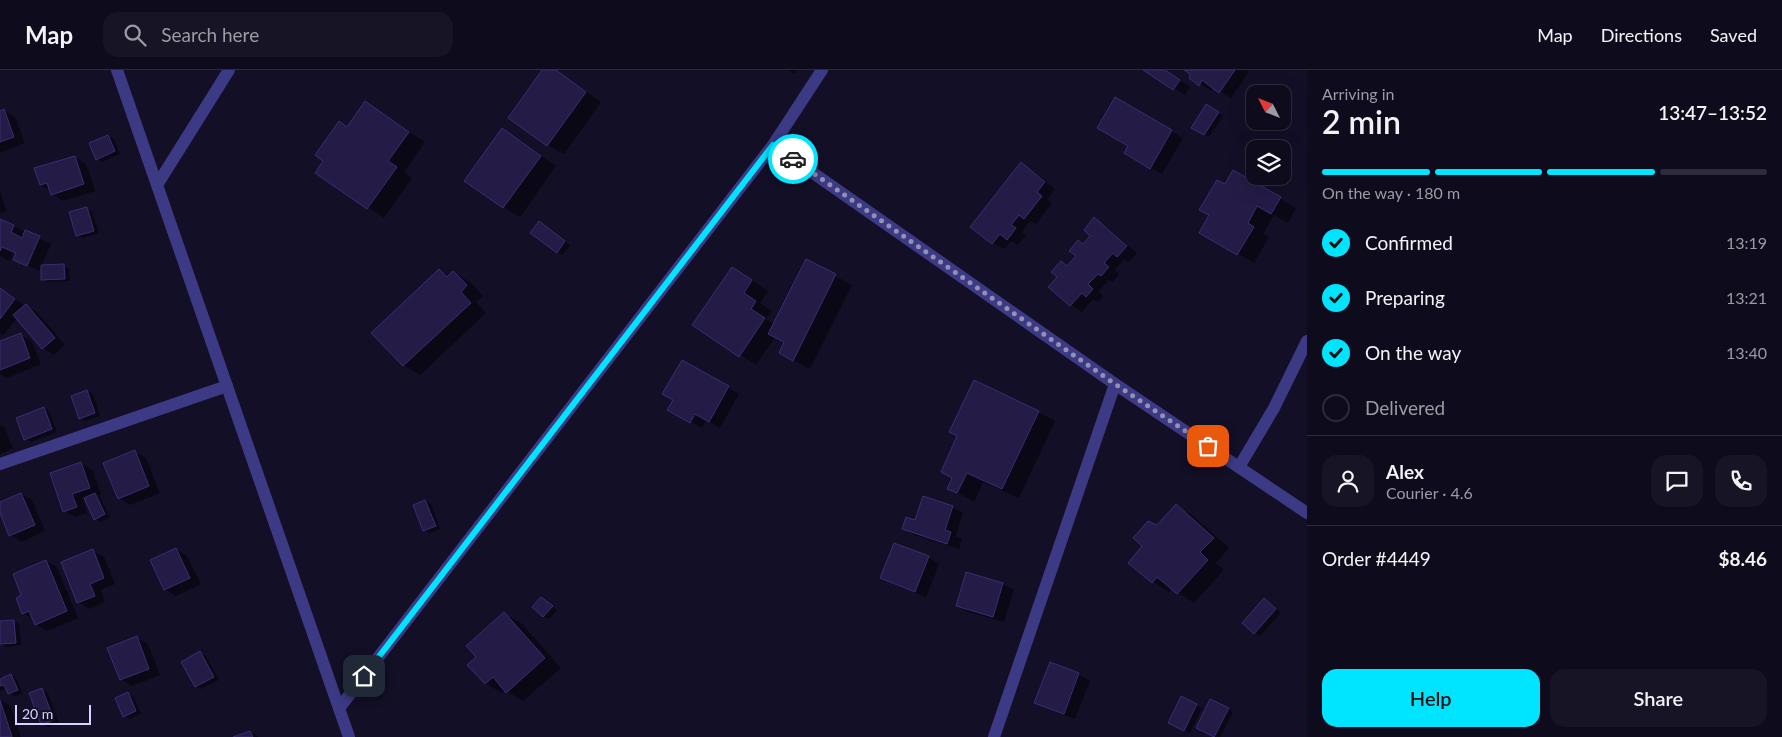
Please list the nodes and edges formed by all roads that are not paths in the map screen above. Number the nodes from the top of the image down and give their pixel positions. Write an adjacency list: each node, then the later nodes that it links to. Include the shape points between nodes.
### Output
1 (117, 70): 5 (street)
2 (229, 70): 5 (street)
3 (822, 70): 4 (street)
4 (773, 145): 7 (street); 12 (street)
5 (157, 185): 8 (street)
6 (1307, 341): 10 (street, via 1274,408)
7 (1115, 384): 10 (street); 14 (street)
8 (227, 386): 9 (street); 12 (street)
9 (0, 464)
10 (1239, 468): 11 (street)
11 (1307, 513)
12 (340, 708): 13 (street)
13 (349, 737)
14 (994, 737)

